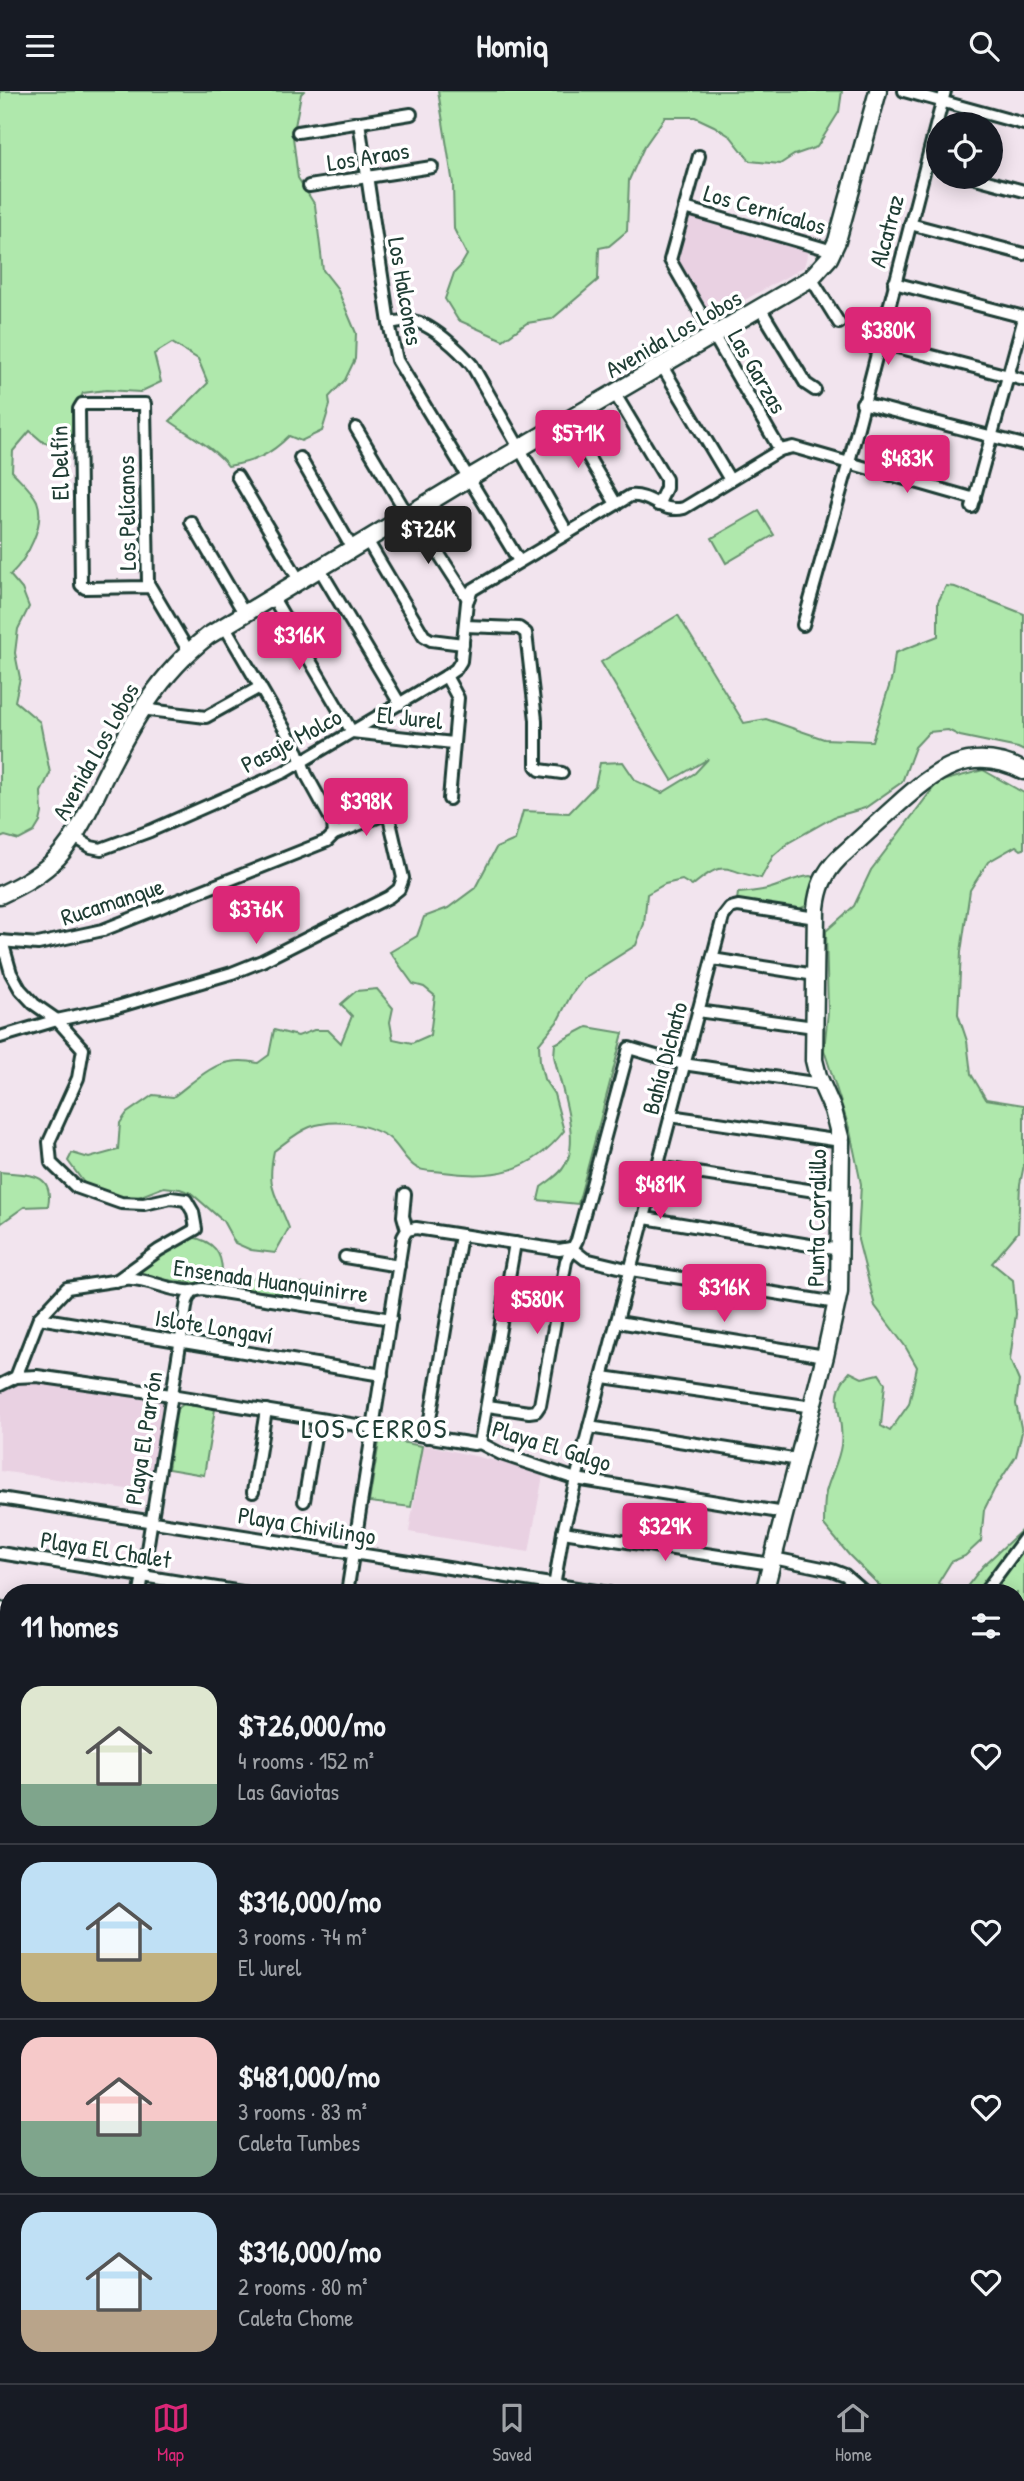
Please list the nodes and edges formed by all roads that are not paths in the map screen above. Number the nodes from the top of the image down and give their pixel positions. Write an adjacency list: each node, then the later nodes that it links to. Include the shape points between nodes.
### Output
1 (878, 91): 17 (street, Avenida Los Lobos)
2 (904, 91): 3 (street)
3 (944, 96): 6 (street)
4 (411, 114): 5 (street)
5 (359, 122): 7 (street); 11 (street, Los Halcones)
6 (1024, 124)
7 (298, 132)
8 (699, 156): 15 (street, Las Garzas)
9 (926, 164): 16 (street, Alcatraz)
10 (432, 167): 11 (street, Los Araos)
11 (366, 177): 13 (street, Los Araos); 23 (street, Los Halcones)
12 (1003, 185): 14 (street)
13 (309, 186)
14 (1024, 191)
15 (685, 208): 17 (street, Los Cernícalos); 25 (street, Las Garzas, via 670,260)
16 (910, 224): 18 (street); 20 (street, Alcatraz)
17 (833, 251): 19 (street, Avenida Los Lobos)
18 (1024, 254)
19 (811, 278): 21 (street, Avenida Los Lobos); 24 (street)
20 (894, 282): 22 (street); 26 (street, Alcatraz)
21 (761, 308): 25 (street, Avenida Los Lobos); 30 (street, via 806,384)
22 (1024, 317): 28 (street)
23 (389, 323): 38 (street, via 421,323 458,349); 43 (street, Los Halcones, via 397,360)
24 (839, 323)
25 (713, 337): 27 (street, Avenida Los Lobos); 39 (street, Las Garzas)
26 (878, 342): 28 (street); 32 (street, Alcatraz)
27 (662, 366): 31 (street, Avenida Los Lobos); 44 (street)
28 (1008, 376): 29 (street); 36 (street)
29 (1024, 380)
30 (815, 390)
31 (615, 394): 34 (street, Avenida Los Lobos); 46 (street, via 666,479)
32 (862, 403): 36 (street); 41 (street, Alcatraz)
33 (145, 404): 54 (street, Los Pelícanos); 54 (street, El Delfín, via 79,407 82,587)
34 (567, 421): 38 (street, Avenida Los Lobos); 45 (street)
35 (356, 428): 47 (street)
36 (992, 436): 37 (street); 41 (street, via 974,503)
37 (1024, 445)
38 (520, 449): 43 (street, Avenida Los Lobos); 49 (street)
39 (780, 450): 41 (street, via 797,447); 44 (street)
40 (300, 458): 50 (street)
41 (849, 462): 59 (street, Alcatraz)
42 (237, 476): 53 (street)
43 (469, 478): 47 (street, Avenida Los Lobos); 51 (street, Los Halcones)
44 (730, 480): 46 (street, via 684,508)
45 (616, 504): 46 (street, via 636,495); 49 (street)
46 (658, 505)
47 (410, 514): 50 (street, Avenida Los Lobos); 56 (street)
48 (191, 522): 57 (street)
49 (568, 532): 51 (street)
50 (359, 544): 52 (street, Avenida Los Lobos); 61 (street, via 424,636)
51 (519, 561): 56 (street, via 475,589)
52 (320, 568): 53 (street, Avenida Los Lobos); 65 (street)
53 (299, 580): 55 (street, Avenida Los Lobos)
54 (149, 587): 62 (street, Los Pelícanos)
55 (272, 596): 57 (street, Avenida Los Lobos); 67 (street, El Jurel)
56 (468, 599): 60 (street, Pasaje Molco)
57 (244, 613): 58 (street, Avenida Los Lobos)
58 (224, 625): 62 (street, Avenida Los Lobos); 64 (street)
59 (803, 625)
60 (465, 626): 61 (street, Pasaje Molco); 71 (street, via 519,628 526,633 536,719 536,766 540,771)
61 (463, 644): 63 (street, Pasaje Molco, via 459,666)
62 (189, 652): 66 (street, Avenida Los Lobos)
63 (446, 676): 65 (street, Pasaje Molco); 68 (street, via 458,698)
64 (260, 687): 66 (street, via 206,717); 69 (street)
65 (400, 704): 67 (street, Pasaje Molco)
66 (141, 709): 74 (street, Avenida Los Lobos)
67 (352, 732): 68 (street, El Jurel); 69 (street, Pasaje Molco)
68 (453, 743): 72 (street)
69 (302, 762): 73 (street, via 333,823); 74 (street, Pasaje Molco, via 103,849 94,849)
70 (1024, 771): 76 (street, Punta Corralillo, via 1000,761 975,759 928,778 833,865 819,888)
71 (562, 773)
72 (449, 799)
73 (334, 834): 77 (street, Rucamanque, via 327,841 103,930 49,943); 81 (street, Rucamanque, via 388,813 403,873 401,885 389,897 232,973)
74 (73, 836): 75 (street, Avenida Los Lobos, via 48,867)
75 (0, 895)
76 (816, 918): 78 (street, Bahía Dichato, via 734,906 723,917); 79 (street, Punta Corralillo)
77 (1, 941): 81 (street, via 20,989)
78 (712, 959): 79 (street); 80 (street, Bahía Dichato)
79 (815, 975): 82 (street, Punta Corralillo)
80 (698, 1011): 82 (street); 84 (street, Bahía Dichato)
81 (57, 1020): 83 (street); 100 (street, via 83,1049 78,1078 49,1142 51,1163 76,1188 121,1203 186,1200 193,1212 196,1229)
82 (814, 1027): 85 (street, Punta Corralillo, via 814,1060)
83 (0, 1038)
84 (683, 1064): 85 (street); 86 (street, Bahía Dichato); 95 (street, via 629,1048 577,1240)
85 (821, 1084): 87 (street, Punta Corralillo, via 834,1109)
86 (670, 1116): 87 (street); 88 (street, Bahía Dichato)
87 (841, 1141): 90 (street, Punta Corralillo)
88 (657, 1167): 90 (street); 91 (street, Bahía Dichato)
89 (405, 1194): 92 (street)
90 (841, 1195): 96 (street, Punta Corralillo)
91 (645, 1218): 96 (street); 99 (street, Bahía Dichato)
92 (407, 1230): 93 (street); 98 (street)
93 (461, 1235): 94 (street); 119 (street)
94 (514, 1243): 95 (street); 113 (street)
95 (571, 1248): 99 (street, via 585,1259); 113 (street, via 539,1408 529,1412)
96 (840, 1250): 102 (street, Punta Corralillo)
97 (345, 1257): 98 (street)
98 (399, 1266): 104 (street)
99 (631, 1270): 102 (street); 105 (street, Bahía Dichato)
100 (116, 1281): 101 (street, Ensenada Huanquinirre, via 136,1278); 103 (street, Ensenada Huanquinirre, via 67,1288)
101 (192, 1291): 104 (street, Ensenada Huanquinirre, via 203,1289); 106 (street, Playa El Parrón)
102 (837, 1303): 107 (street, Punta Corralillo)
103 (39, 1318): 106 (street, Islote Longaví); 109 (street)
104 (391, 1319): 108 (street)
105 (618, 1322): 107 (street); 110 (street, Bahía Dichato)
106 (180, 1341): 108 (street, Islote Longaví); 112 (street, Playa El Parrón)
107 (825, 1356): 114 (street, Punta Corralillo)
108 (382, 1375): 118 (street)
109 (16, 1377): 111 (street); 112 (street, Playa El Galgo)
110 (603, 1377): 114 (street); 117 (street, Bahía Dichato)
111 (0, 1385)
112 (171, 1395): 115 (street, Playa El Galgo); 127 (street, Playa El Parrón)
113 (488, 1406): 120 (street)
114 (813, 1407): 121 (street, Punta Corralillo)
115 (266, 1410): 116 (street, Playa El Galgo); 123 (street)
116 (318, 1419): 118 (street, Playa El Galgo); 125 (street)
117 (589, 1427): 121 (street); 122 (street, Bahía Dichato)
118 (374, 1428): 119 (street, Playa El Galgo); 131 (street)
119 (427, 1437): 120 (street, Playa El Galgo)
120 (480, 1443): 122 (street, Playa El Galgo)
121 (799, 1460): 126 (street, Punta Corralillo)
122 (576, 1479): 126 (street, Playa El Galgo); 128 (street, Bahía Dichato)
123 (253, 1492)
124 (0, 1498): 127 (street, Playa Chivilingo)
125 (304, 1501)
126 (785, 1513): 132 (street, Punta Corralillo)
127 (151, 1522): 131 (street, Playa Chivilingo); 133 (street, Playa El Parrón)
128 (563, 1532): 132 (street); 138 (street, Bahía Dichato)
129 (1024, 1539): 141 (street)
130 (0, 1553): 133 (street, Playa El Chalet)
131 (354, 1553): 136 (street); 137 (street, Playa Chivilingo)
132 (772, 1561): 139 (street, Punta Corralillo); 140 (street, via 832,1570)
133 (142, 1576): 134 (street, Playa El Parrón); 135 (street, Playa El Chalet)
134 (141, 1584)
135 (192, 1584)
136 (349, 1584)
137 (531, 1584)
138 (555, 1584)
139 (766, 1584)
140 (856, 1584)
141 (991, 1584)

